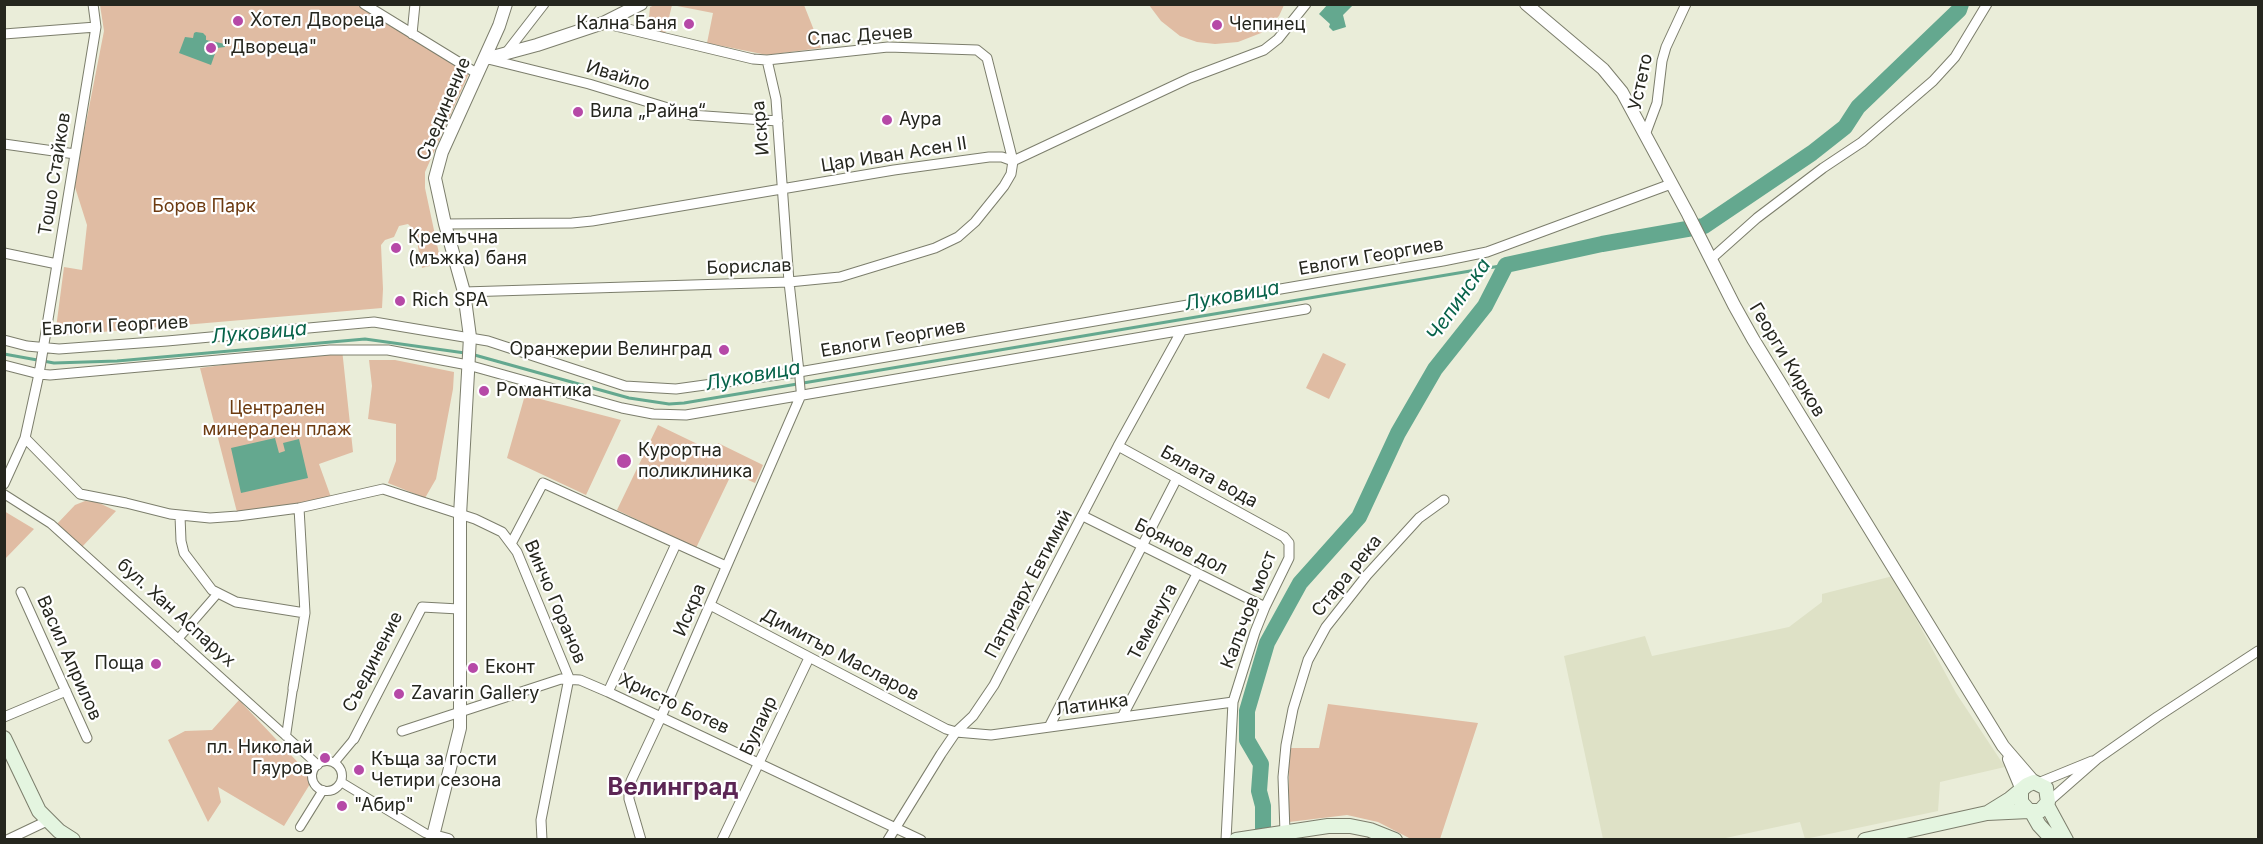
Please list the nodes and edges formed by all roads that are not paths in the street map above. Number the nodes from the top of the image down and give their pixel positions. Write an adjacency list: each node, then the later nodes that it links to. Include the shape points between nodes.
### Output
1 (93, 4): 12 (street, Тошо Стайков)
2 (364, 4): 14 (street)
3 (415, 4): 14 (street)
4 (506, 4): 16 (street, Съединение)
5 (544, 4): 15 (street)
6 (641, 4): 11 (street)
7 (1306, 4): 23 (street, via 1271,46 1190,78)
8 (1526, 4): 20 (street, Георги Кирков, via 1603,69 1622,92)
9 (1686, 4): 20 (street, Устето, via 1666,47 1656,103)
10 (1987, 4): 28 (street, via 1955,57 1933,81 1862,142)
11 (603, 23): 15 (street); 17 (street, Спас Дечев)
12 (96, 27): 13 (street); 22 (street, Тошо Стайков)
13 (4, 34)
14 (412, 34): 18 (street)
15 (506, 53): 16 (street)
16 (485, 59): 18 (street, Съединение); 19 (street, Ивайло, via 589,84 690,115)
17 (767, 60): 19 (street, Искра); 23 (street, Спас Дечев, via 888,47 982,52 987,58)
18 (478, 74): 26 (street, Съединение, via 437,166 435,178)
19 (778, 121): 25 (street, Искра)
20 (1645, 135): 24 (street, Георги Кирков)
21 (4, 144): 22 (street)
22 (75, 154): 29 (street, Тошо Стайков)
23 (1013, 161): 25 (street, Цар Иван Асен II, via 989,157); 30 (street, Борислав, via 1004,186 958,237 935,248 840,277)
24 (1671, 184): 28 (street, Георги Кирков); 39 (street, Евлоги Георгиев, via 1487,252)
25 (783, 189): 26 (street, Цар Иван Асен II, via 592,221); 30 (street, Искра)
26 (445, 224): 31 (street, Съединение)
27 (4, 253): 29 (street)
28 (1710, 257): 88 (street, Георги Кирков, via 1778,380)
29 (57, 264): 36 (street, Тошо Стайков)
30 (789, 282): 31 (street, Борислав); 39 (street, Искра)
31 (464, 292): 34 (street, Съединение)
32 (1306, 309): 33 (street)
33 (1180, 332): 41 (street); 43 (street, Патриарх Евтимий)
34 (470, 337): 36 (street, Евлоги Георгиев, via 374,321); 38 (street, Съединение); 39 (street, Евлоги Георгиев, via 625,386 649,389 676,390)
35 (4, 340): 36 (street, Евлоги Георгиев)
36 (43, 349): 40 (street, Тошо Стайков)
37 (4, 365): 40 (street)
38 (468, 365): 40 (street, via 388,350 360,349); 41 (street, via 573,396 653,414 686,415); 49 (street, Съединение)
39 (799, 372): 41 (street)
40 (39, 374): 42 (street, Тошо Стайков)
41 (801, 395): 56 (street, Искра)
42 (25, 438): 45 (street, Тошо Стайков); 50 (street, Винчо Горанов, via 80,494)
43 (1118, 446): 44 (street, Бялата вода); 51 (street, Патриарх Евтимий)
44 (1177, 478): 52 (street, Бялата вода); 55 (street)
45 (4, 484)
46 (4, 494): 64 (street, бул. Хан Аспарух, via 51,524)
47 (1444, 500): 96 (street, Стара река, via 1419,518 1366,575 1326,627 1308,660 1286,745)
48 (298, 508): 49 (street, Винчо Горанов, via 383,489); 50 (street, Винчо Горанов, via 210,519); 63 (street)
49 (460, 515): 53 (street, Винчо Горанов, via 502,532); 62 (street, Съединение)
50 (180, 516): 59 (street, via 184,553)
51 (1083, 516): 55 (street, Боянов дол); 78 (street, Патриарх Евтимий, via 994,685 973,716)
52 (1284, 537): 61 (street, Калъчов мост, via 1289,543 1289,558)
53 (512, 542): 54 (street, via 543,483); 67 (street, Винчо Горанов)
54 (676, 544): 56 (street); 70 (street)
55 (1142, 546): 57 (street, Боянов дол); 76 (street)
56 (726, 566): 60 (street, Искра)
57 (1197, 574): 61 (street, Боянов дол); 75 (street, Теменуга)
58 (21, 592): 69 (street, Васил Априлов)
59 (218, 593): 63 (street, via 236,602); 64 (street)
60 (710, 605): 66 (street, Димитър Масларов); 74 (street, Искра)
61 (1265, 607): 71 (street, Калъчов мост)
62 (459, 609): 72 (street, Съединение); 82 (street, Съединение, via 422,607)
63 (305, 613): 68 (street)
64 (178, 639): 79 (street, бул. Хан Аспарух)
65 (2259, 651): 83 (street)
66 (809, 658): 78 (street, Димитър Масларов); 85 (street, Булаир)
67 (569, 678): 70 (street, Христо Ботев); 72 (street); 102 (street, Винчо Горанов, via 541,820)
68 (292, 688): 79 (street)
69 (66, 691): 73 (street); 81 (street, Васил Априлов)
70 (608, 692): 74 (street, Христо Ботев)
71 (1233, 702): 75 (street, Латинка); 107 (street, Калъчов мост)
72 (461, 710): 77 (street); 97 (street, Съединение, via 456,753)
73 (4, 717)
74 (661, 717): 85 (street, Христо Ботев); 103 (street, Искра, via 628,789)
75 (1122, 717): 76 (street, Латинка)
76 (1049, 727): 78 (street, Латинка, via 991,735)
77 (402, 731)
78 (956, 732): 95 (street, Патриарх Евтимий)
79 (286, 736): 86 (street, бул. Хан Аспарух)
80 (4, 738): 93 (main road)
81 (87, 738)
82 (354, 739): 84 (street, Съединение)
83 (2097, 759): 88 (street); 90 (street)
84 (334, 763): 86 (street); 87 (street, via 342,773)
85 (760, 763): 95 (street, Христо Ботев); 104 (street, Булаир)
86 (318, 765): 89 (street, via 313,781)
87 (341, 782): 89 (street, via 335,789); 97 (street)
88 (2029, 787): 90 (main road, via 2046,788); 91 (main road, via 2021,802); 92 (main road)
89 (323, 790): 94 (street)
90 (2048, 803): 91 (main road, via 2040,811); 111 (main road)
91 (2030, 811): 92 (main road); 110 (main road)
92 (1987, 813): 109 (main road)
93 (47, 821): 99 (street); 100 (main road)
94 (300, 827)
95 (896, 827): 105 (street, Патриарх Евтимий); 106 (street, Христо Ботев)
96 (1279, 833): 98 (main road); 108 (main road, via 1350,826)
97 (433, 838): 101 (street)
98 (1240, 839)
99 (7, 840)
100 (73, 840)
101 (448, 840)
102 (542, 840)
103 (641, 840)
104 (722, 840)
105 (888, 840)
106 (921, 840)
107 (1226, 840)
108 (1395, 840)
109 (1865, 840)
110 (2053, 840)
111 (2066, 840)

